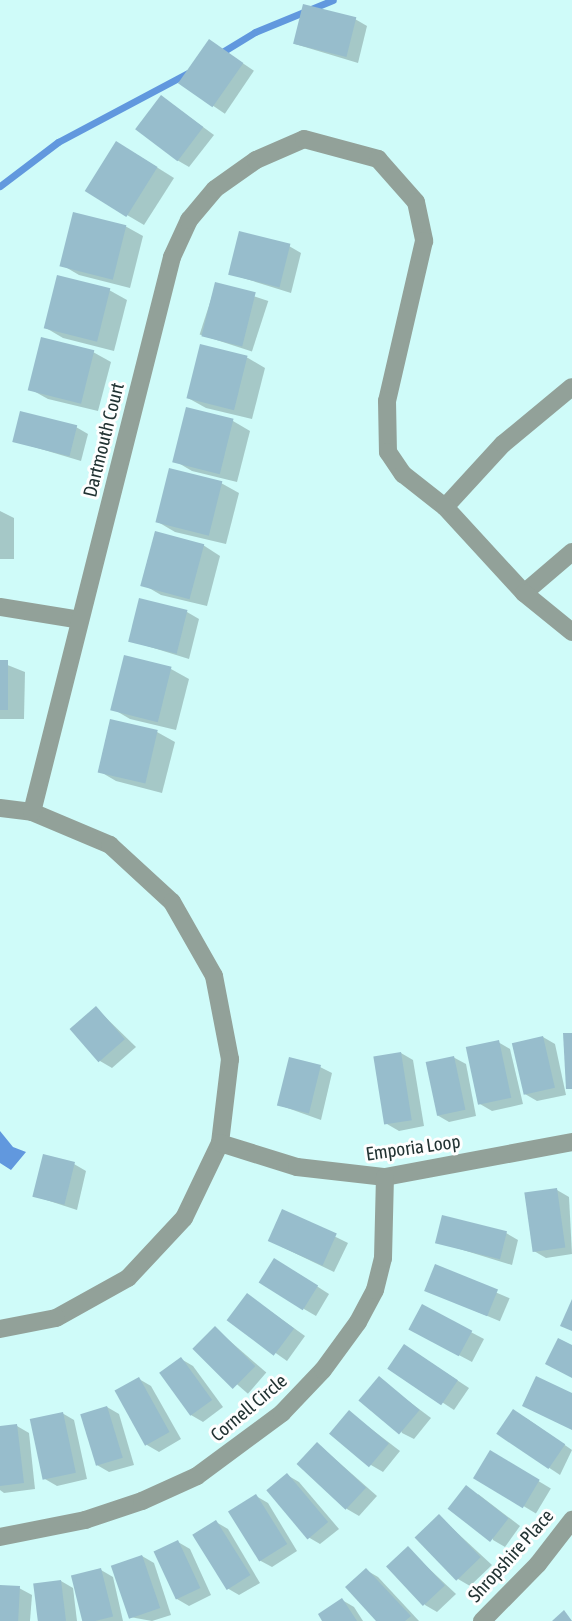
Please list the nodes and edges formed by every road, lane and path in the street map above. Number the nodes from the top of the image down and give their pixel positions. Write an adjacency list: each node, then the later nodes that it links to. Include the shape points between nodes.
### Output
1 (572, 387): 2 (street, via 503,444)
2 (445, 507): 4 (street); 6 (street, Dartmouth Court, via 403,474 388,452 387,401 424,242 416,202 378,159 304,139 256,160 215,189 189,220 177,244)
3 (572, 552): 4 (street)
4 (524, 593): 7 (street)
5 (0, 607): 6 (street)
6 (80, 620): 9 (street, Dartmouth Court)
7 (572, 632)
8 (0, 808): 9 (street)
9 (32, 812): 11 (street, via 110,845 178,913 214,976 230,1059)
10 (572, 1142): 12 (street, Emporia Loop)
11 (220, 1143): 12 (street, Emporia Loop, via 297,1167); 13 (street, via 184,1218 128,1278 56,1318)
12 (385, 1177): 15 (street, Cornell Circle, via 383,1258 375,1290 323,1370 282,1413 197,1476 142,1501 85,1520)
13 (0, 1329)
14 (572, 1520): 16 (street, Shropshire Place, via 538,1564)
15 (0, 1537)
16 (482, 1621)

